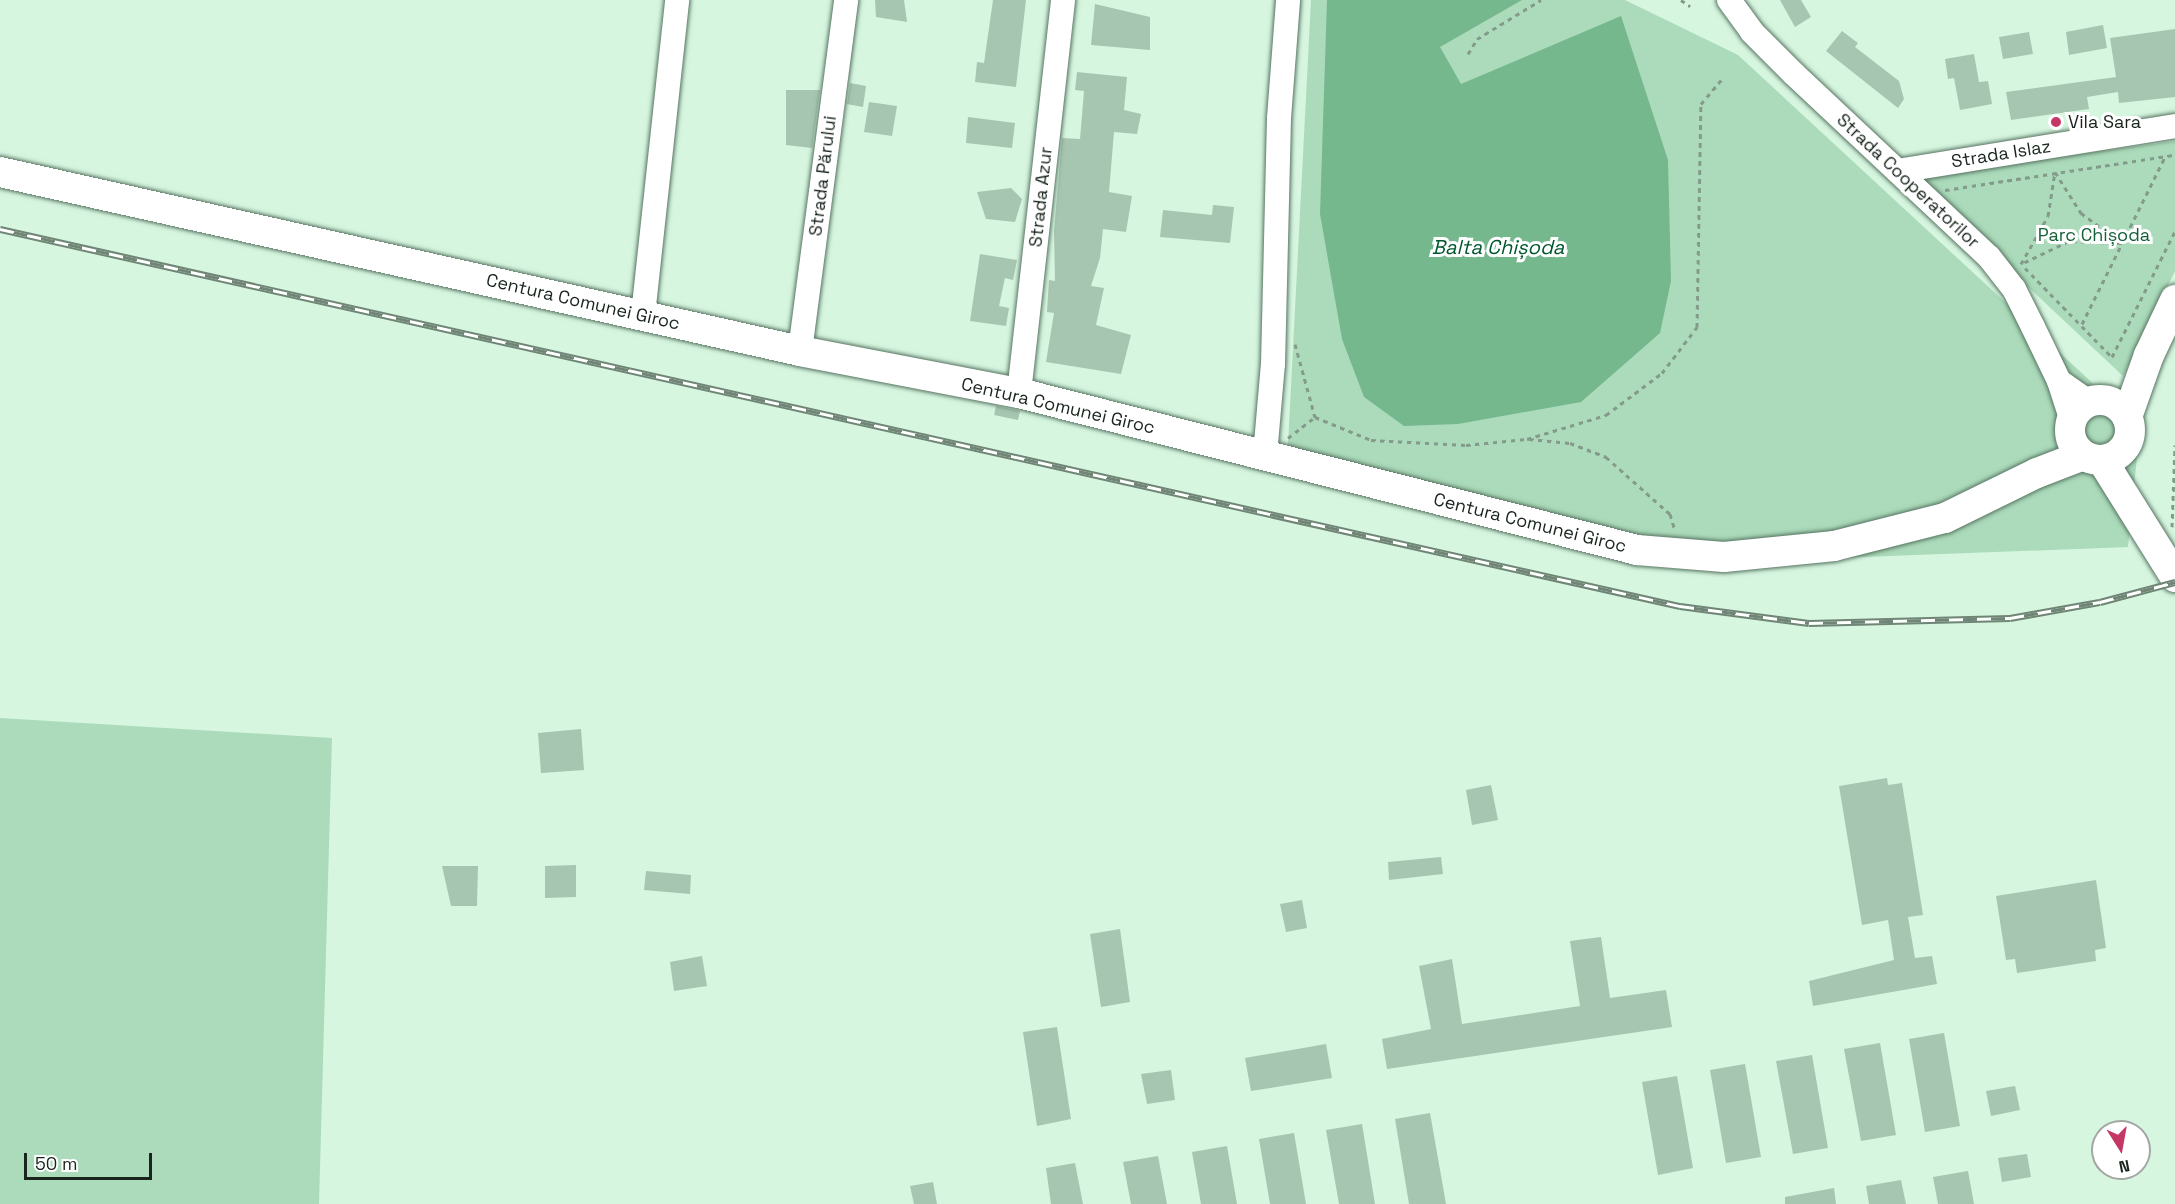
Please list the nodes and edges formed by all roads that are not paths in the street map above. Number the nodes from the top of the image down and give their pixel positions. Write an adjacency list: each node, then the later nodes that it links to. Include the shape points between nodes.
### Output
1 (677, 0): 10 (street)
2 (846, 0): 11 (street, Strada Părului)
3 (1063, 0): 12 (street, Strada Azur)
4 (1288, 0): 14 (street, via 1279,118 1273,364)
5 (1730, 0): 7 (street, Strada Cooperatorilor, via 1752,32)
6 (2175, 126): 7 (street, Strada Islaz)
7 (1898, 171): 13 (street, Strada Cooperatorilor, via 1989,257 2014,289 2059,381)
8 (0, 172): 10 (main road, Centura Comunei Giroc)
9 (2175, 300): 13 (main road, via 2149,355)
10 (643, 315): 11 (main road, Centura Comunei Giroc)
11 (800, 351): 12 (main road, Centura Comunei Giroc)
12 (1019, 393): 14 (main road, Centura Comunei Giroc)
13 (2097, 431): 14 (main road, Centura Comunei Giroc, via 2037,473 1945,518 1863,540 1771,555 1683,555 1572,536); 15 (main road, via 2126,496)
14 (1265, 455)
15 (2167, 566)

